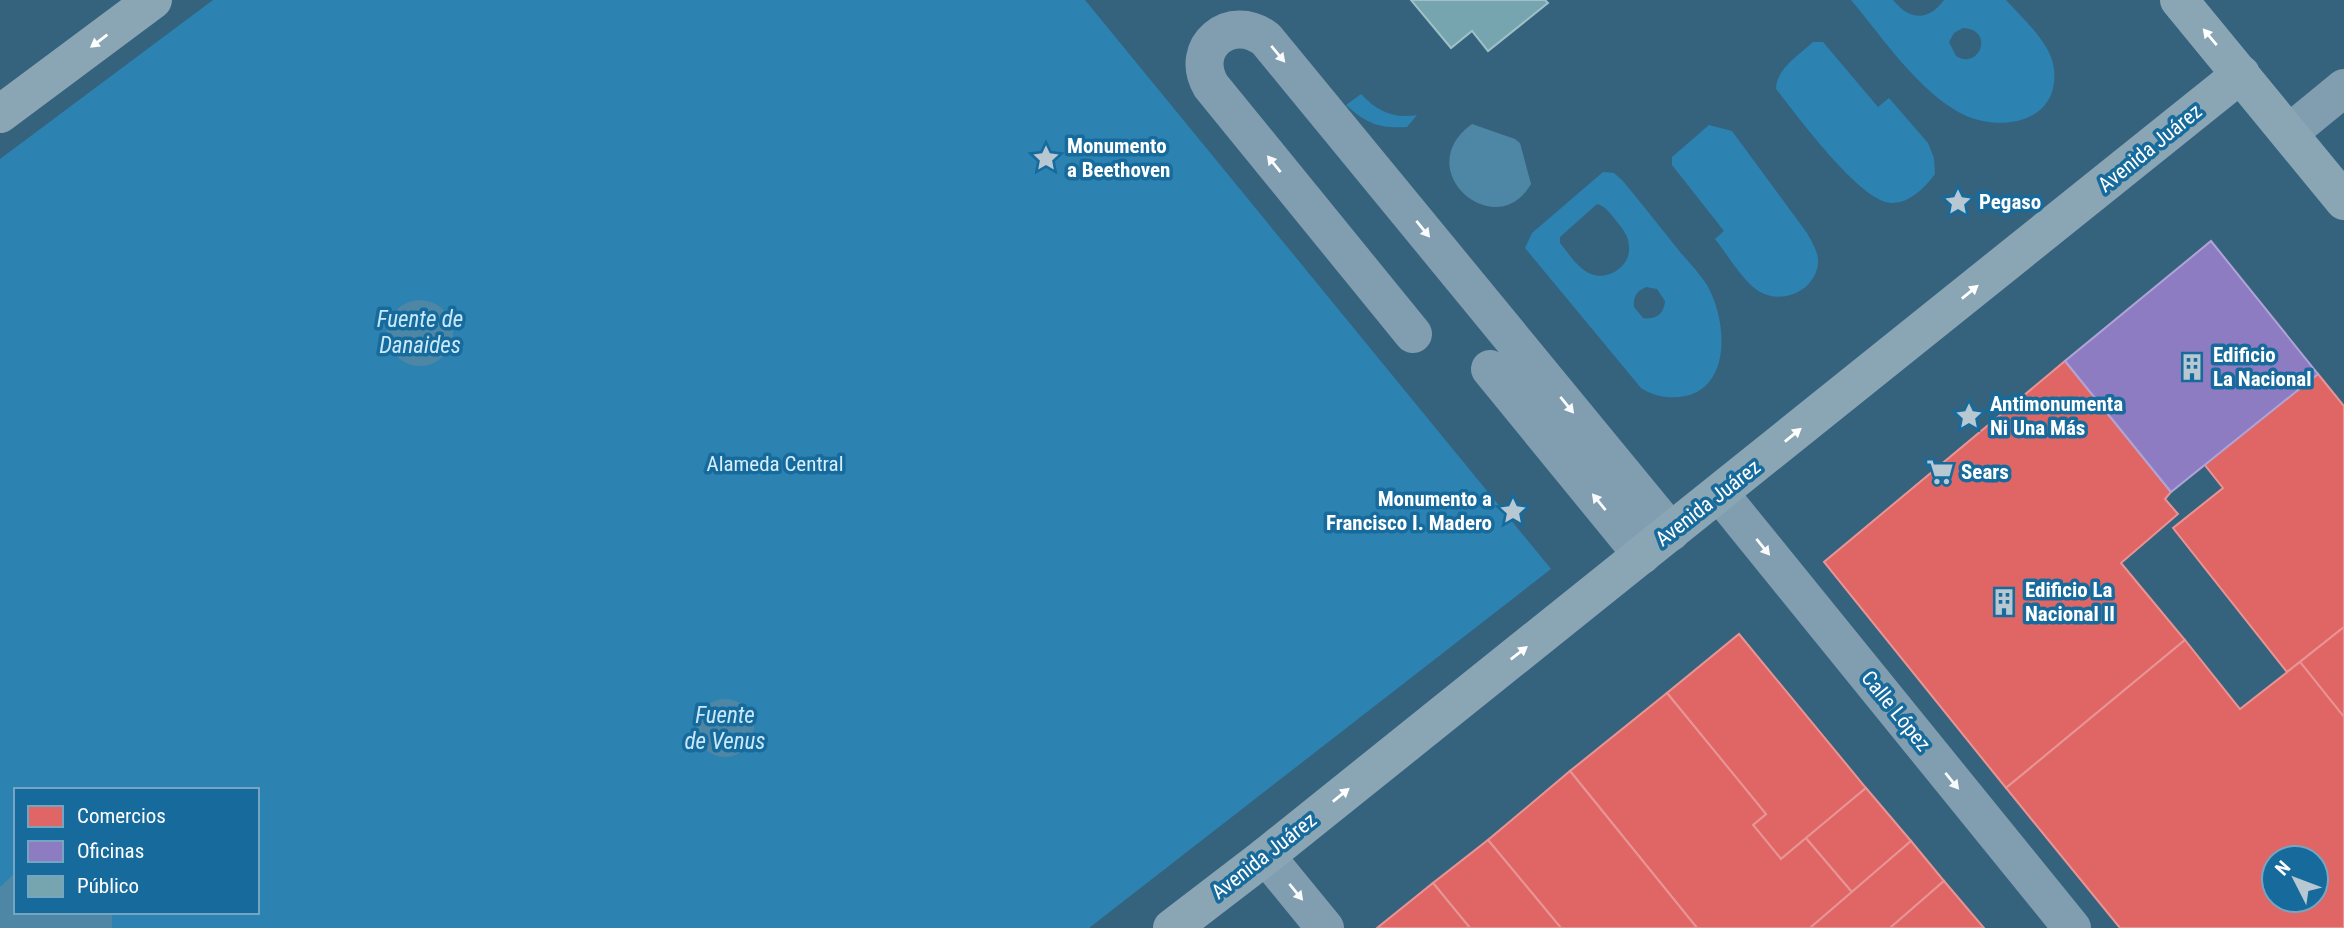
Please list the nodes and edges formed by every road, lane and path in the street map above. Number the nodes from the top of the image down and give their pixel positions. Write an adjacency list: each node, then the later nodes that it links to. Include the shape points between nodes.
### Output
1 (153, 0): 5 (main road, one-way to 5)
2 (2179, 0): 3 (main road, one-way to 2)
3 (2241, 74): 6 (main road); 10 (main road, Avenida Juárez, one-way to 3)
4 (2344, 88): 6 (street)
5 (0, 114)
6 (2288, 133): 7 (main road)
7 (2344, 201)
8 (1413, 334): 11 (street, one-way to 11, via 1205,77 1204,57 1222,34 1250,30 1266,40)
9 (1480, 377): 11 (street, one-way to 9)
10 (1720, 494): 11 (main road, Avenida Juárez); 15 (street, Calle López, one-way to 15)
11 (1645, 552): 12 (main road, Avenida Juárez, one-way to 11)
12 (1266, 856): 13 (main road, Avenida Juárez); 14 (street, one-way to 14)
13 (1172, 928)
14 (1325, 928)
15 (2072, 928)

